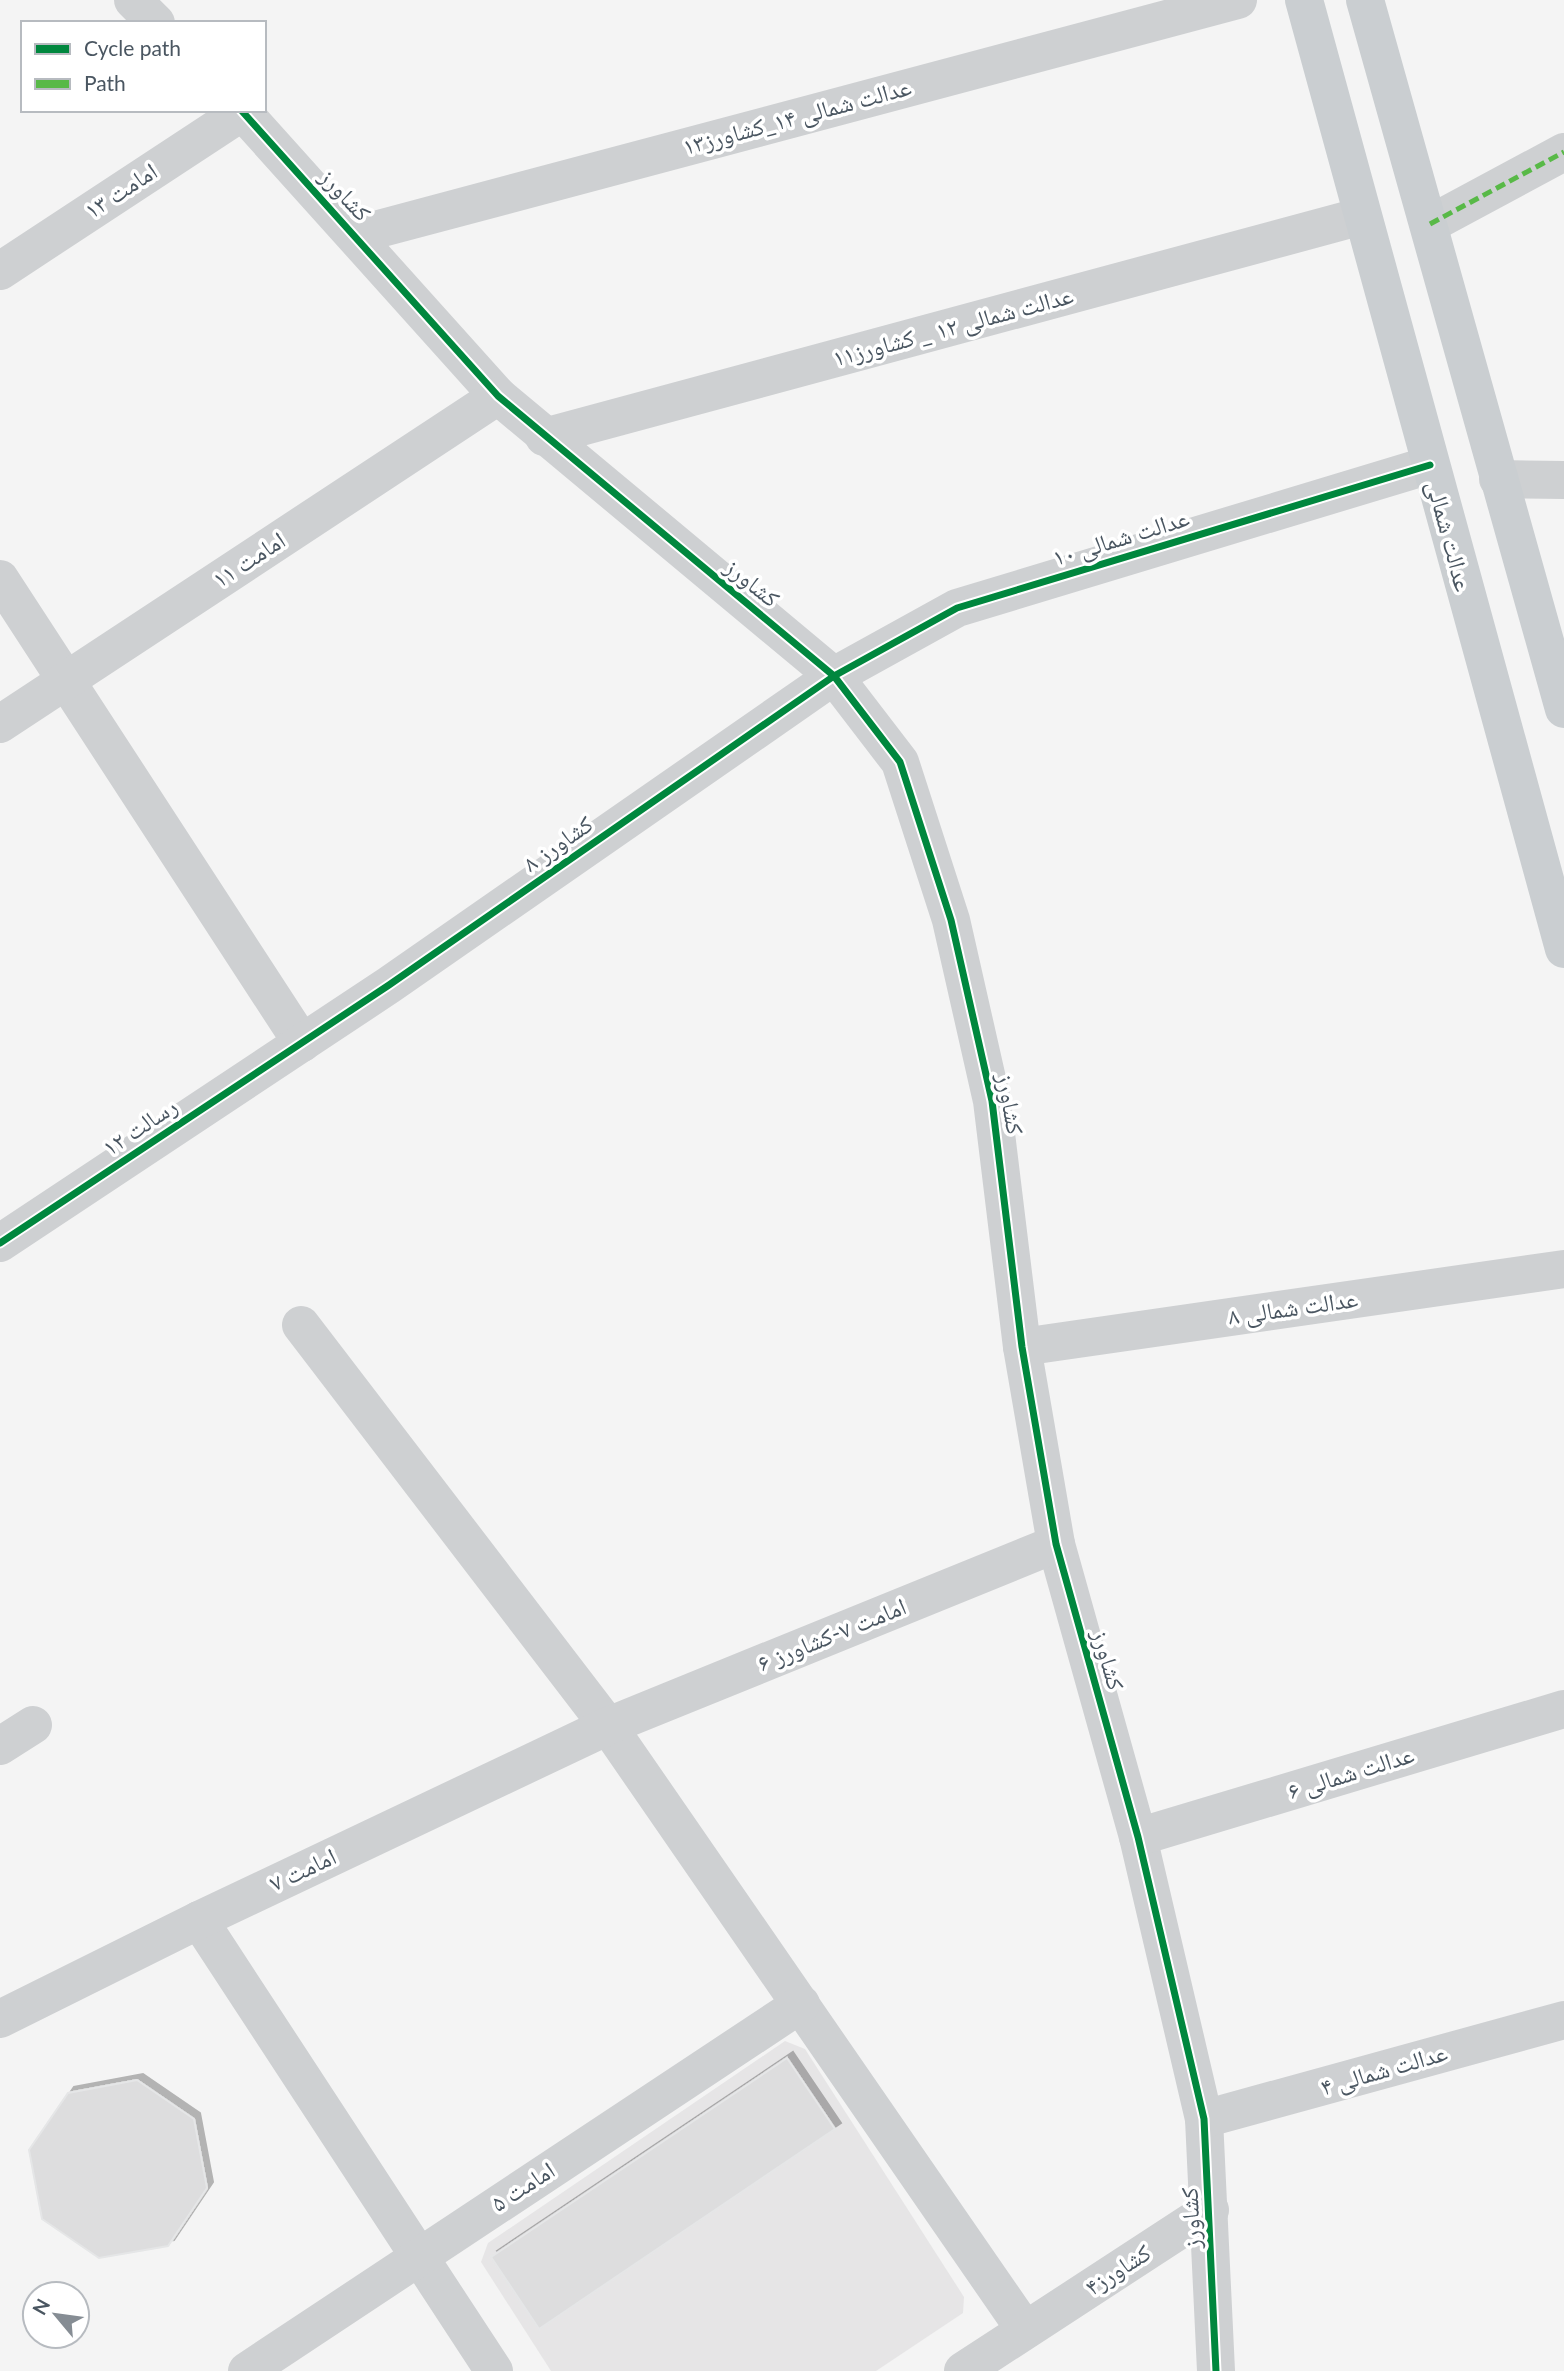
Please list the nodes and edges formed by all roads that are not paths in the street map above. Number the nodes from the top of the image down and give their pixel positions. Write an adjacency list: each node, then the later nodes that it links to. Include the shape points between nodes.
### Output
1 (134, 0): 5 (street)
2 (1238, 0): 11 (street, عدالت شمالی ۱۴_کشاورز۱۳)
3 (1304, 0): 9 (main road, عدالت شمالی)
4 (1365, 0): 10 (main road)
5 (154, 21)
6 (240, 112): 12 (street, امامت ۱۳)
7 (243, 112): 11 (street, کشاورز)
8 (1564, 152): 10 (street)
9 (1362, 216): 14 (street, عدالت شمالی ۱۲ _ کشاورز۱۱); 15 (main road, عدالت شمالی)
10 (1430, 223): 16 (main road)
11 (356, 235): 13 (street, کشاورز)
12 (0, 271)
13 (498, 396): 14 (street, کشاورز); 20 (street, امامت ۱۱)
14 (544, 437): 19 (street, کشاورز)
15 (1430, 465): 19 (street, عدالت شمالی ۱۰, via 957,608); 23 (main road, عدالت شمالی)
16 (1498, 479): 17 (street); 21 (main road)
17 (1564, 480)
18 (0, 579): 20 (street)
19 (834, 676): 24 (street, کشاورز ۸); 28 (street, کشاورز, via 900,762 951,919 992,1101)
20 (66, 680): 22 (street, امامت ۱۱); 24 (street)
21 (1564, 709)
22 (0, 724)
23 (1564, 949)
24 (302, 1043): 25 (street, رسالت ۱۲)
25 (0, 1243)
26 (1564, 1269): 28 (street, عدالت شمالی ۸)
27 (301, 1325): 32 (street)
28 (1022, 1347): 29 (street, کشاورز)
29 (1056, 1544): 32 (street, امامت ۷-کشاورز ۶); 34 (street, کشاورز)
30 (1564, 1709): 34 (street, عدالت شمالی ۶)
31 (33, 1725): 33 (street)
32 (608, 1726): 35 (street, امامت ۷); 36 (street)
33 (0, 1746)
34 (1138, 1837): 39 (street, کشاورز)
35 (199, 1920): 37 (street, امامت ۷); 41 (street)
36 (801, 2004): 41 (street, امامت ۵); 42 (street)
37 (0, 2018)
38 (1564, 2020): 39 (street, عدالت شمالی ۴)
39 (1204, 2119): 40 (street, کشاورز)
40 (1210, 2210): 42 (street, کشاورز۴); 46 (street, کشاورز)
41 (419, 2256): 43 (street, امامت ۵); 44 (street)
42 (1026, 2330): 45 (street, کشاورز۴)
43 (247, 2371)
44 (494, 2371)
45 (963, 2371)
46 (1216, 2371)

